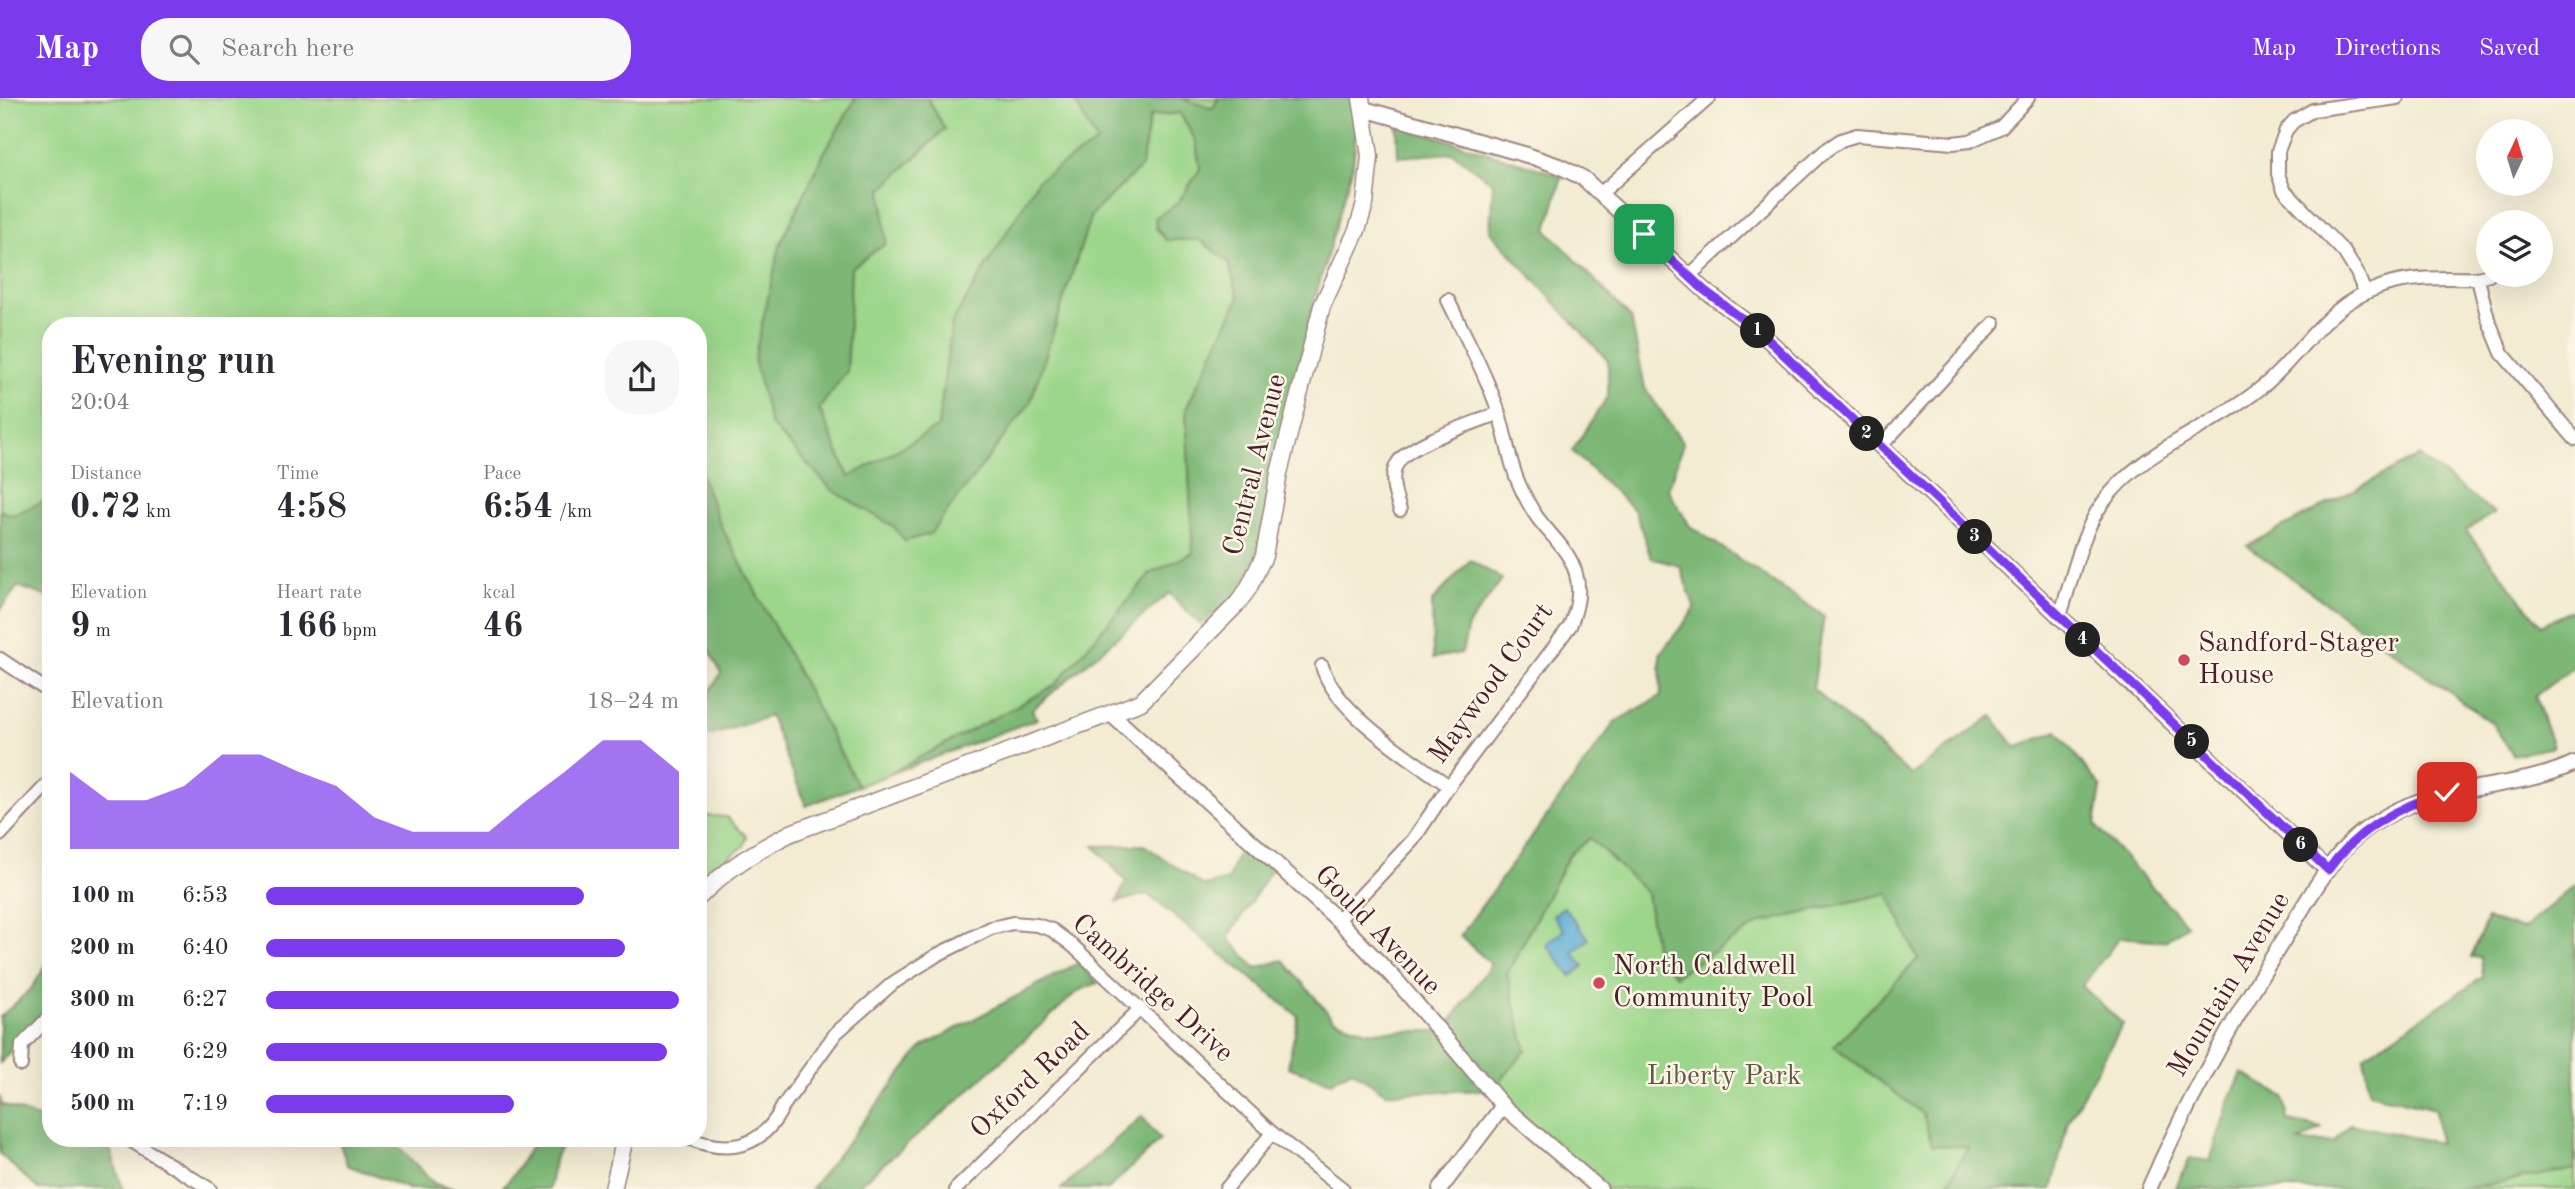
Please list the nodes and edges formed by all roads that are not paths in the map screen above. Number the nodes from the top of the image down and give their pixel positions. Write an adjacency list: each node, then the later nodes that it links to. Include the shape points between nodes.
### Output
1 (1709, 98): 5 (street)
2 (2028, 98): 6 (street, via 2001,127 1970,141 1864,135 1842,140)
3 (2397, 98): 9 (street, via 2313,110 2286,130 2278,151 2284,190 2344,252)
4 (1363, 103): 5 (street, via 1559,166 1583,178); 20 (main road, Central Avenue, via 1370,156 1365,204 1322,306 1258,573 1237,604 1141,702)
5 (1600, 194): 6 (street)
6 (1689, 276): 14 (street, via 1760,332)
7 (2476, 277): 9 (street, via 2417,279)
8 (2485, 287): 13 (street, via 2488,319 2502,353)
9 (2365, 293): 16 (street, via 2331,314 2269,381 2116,487 2088,528)
10 (1448, 300): 12 (street, Maywood Court)
11 (1993, 323): 14 (street)
12 (1499, 413): 15 (street, via 1416,447 1398,462 1393,477); 22 (street, Maywood Court, via 1519,484 1575,572 1577,605 1570,625)
13 (2575, 439)
14 (1880, 447): 16 (street)
15 (1400, 510)
16 (2059, 618): 25 (street)
17 (0, 659): 19 (street)
18 (1322, 666): 22 (street, via 1331,688 1374,732)
19 (42, 687)
20 (1111, 715): 26 (main road, Central Avenue, via 791,833 751,853); 27 (street, Gould Avenue)
21 (2575, 763): 25 (street, Mountain Avenue, via 2534,778 2447,792 2410,804 2364,831)
22 (1448, 786): 27 (street, Maywood Court, via 1413,839)
23 (42, 790): 24 (street)
24 (0, 835)
25 (2328, 870): 43 (street, Mountain Avenue, via 2213,1058)
26 (707, 889)
27 (1338, 920): 31 (street, Gould Avenue)
28 (1140, 1009): 32 (street, Cambridge Drive); 33 (street, Cambridge Drive, via 1058,934 1037,925 998,926 937,955 864,1007 836,1033 760,1136 729,1147); 38 (street, Oxford Road)
29 (42, 1024): 30 (street, via 22,1045)
30 (21, 1065)
31 (1503, 1106): 41 (street); 42 (street, Gould Avenue)
32 (1272, 1133): 39 (street); 40 (street, Cambridge Drive)
33 (707, 1144)
34 (141, 1147): 36 (street)
35 (623, 1147): 37 (main road)
36 (210, 1189)
37 (613, 1189)
38 (956, 1189)
39 (1226, 1189)
40 (1343, 1189)
41 (1440, 1189)
42 (1600, 1189)
43 (2149, 1189)

